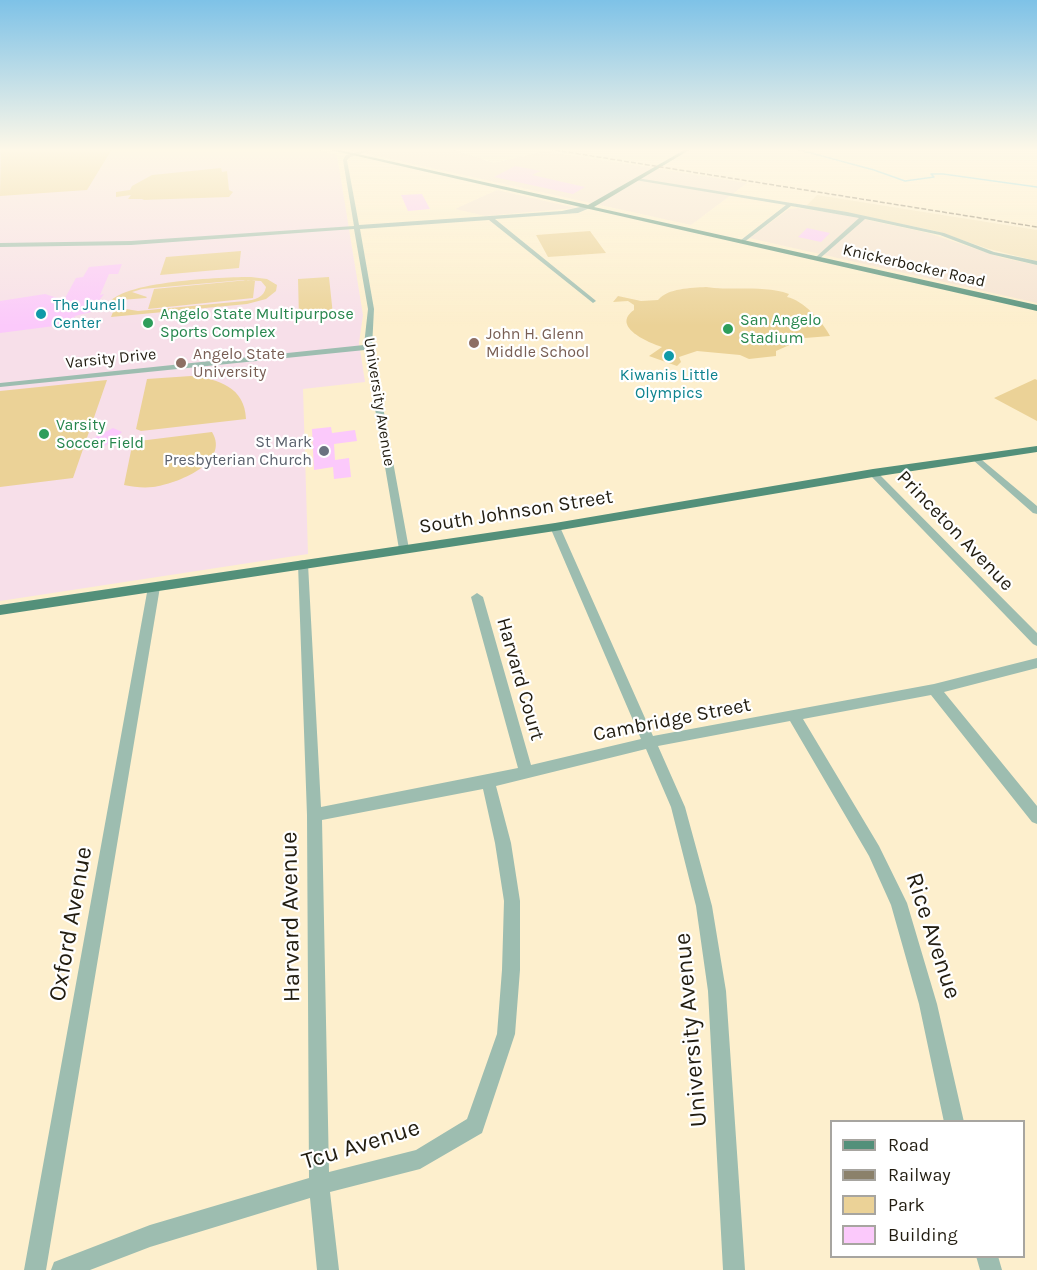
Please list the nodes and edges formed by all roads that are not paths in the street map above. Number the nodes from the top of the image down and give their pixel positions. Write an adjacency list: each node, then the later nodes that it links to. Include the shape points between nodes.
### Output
1 (353, 208): 8 (street, University Avenue)
2 (586, 208): 7 (street)
3 (595, 208): 9 (main road, Knickerbocker Road)
4 (785, 208): 9 (street)
5 (802, 208): 6 (street)
6 (863, 218): 11 (street); 12 (street, via 942,234 992,253)
7 (491, 219): 8 (street); 13 (street)
8 (357, 229): 10 (street, via 124,247); 15 (street, University Avenue, via 371,309)
9 (743, 241): 11 (main road, Knickerbocker Road)
10 (0, 247)
11 (818, 258): 14 (main road, Knickerbocker Road)
12 (1037, 263)
13 (593, 301)
14 (1037, 308)
15 (368, 346): 16 (street, Varsity Drive); 22 (street, University Avenue)
16 (0, 385)
17 (1037, 449): 18 (main road, South Johnson Street)
18 (976, 458): 19 (main road, South Johnson Street); 20 (street)
19 (873, 472): 21 (main road, South Johnson Street); 27 (street, Princeton Avenue)
20 (1037, 511)
21 (555, 526): 22 (main road, South Johnson Street); 31 (street, University Avenue)
22 (404, 549): 23 (main road, South Johnson Street)
23 (303, 564): 24 (main road, South Johnson Street); 34 (street, Harvard Avenue)
24 (154, 587): 26 (main road, South Johnson Street); 38 (street, Oxford Avenue)
25 (477, 597): 32 (street, Harvard Court)
26 (0, 610)
27 (1037, 641)
28 (1037, 663): 29 (street, Cambridge Street)
29 (934, 689): 30 (street, Cambridge Street); 35 (street)
30 (794, 716): 31 (street, Cambridge Street); 36 (street, Rice Avenue, via 874,851 899,903 928,1004)
31 (651, 742): 32 (street, Cambridge Street); 41 (street, University Avenue, via 678,807 704,906 717,991)
32 (526, 772): 33 (street, Cambridge Street)
33 (488, 782): 34 (street, Cambridge Street); 37 (street, Tcu Avenue, via 512,901 511,970 506,1034 475,1126 420,1159)
34 (314, 815): 37 (street, Harvard Avenue)
35 (1037, 817)
36 (954, 1120)
37 (319, 1185): 39 (street, Tcu Avenue, via 150,1236); 40 (street, Harvard Avenue)
38 (35, 1270)
39 (62, 1270)
40 (328, 1270)
41 (734, 1270)

